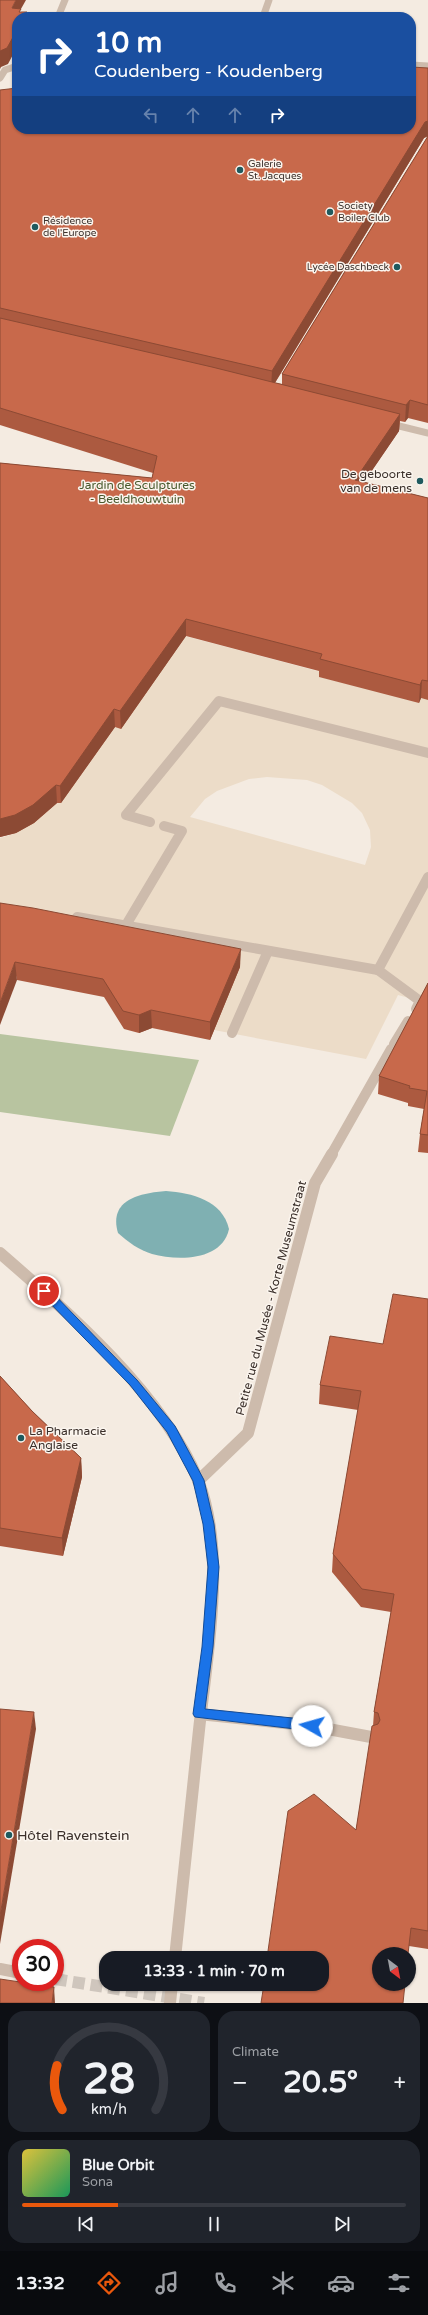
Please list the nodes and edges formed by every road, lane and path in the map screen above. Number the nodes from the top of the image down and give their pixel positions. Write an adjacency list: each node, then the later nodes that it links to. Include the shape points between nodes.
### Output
1 (65, 0): 3 (street)
2 (268, 0): 4 (street)
3 (60, 12)
4 (264, 12)
5 (416, 65): 6 (street)
6 (428, 66)
7 (12, 68): 8 (street, via 5,70)
8 (0, 78)
9 (382, 421): 10 (street)
10 (428, 433)
11 (428, 753): 12 (street, via 219,701 126,816)
12 (150, 822)
13 (164, 826): 16 (street, via 182,831)
14 (428, 877): 18 (street)
15 (65, 915): 16 (street)
16 (126, 926): 17 (street)
17 (268, 950): 18 (street); 21 (street)
18 (378, 970): 19 (street)
19 (418, 1005)
20 (408, 1021): 23 (street, Petite rue du Musée - Korte Museumstraat, via 315,1183 248,1433)
21 (232, 1033)
22 (0, 1252): 23 (street, via 64,1309 133,1382 171,1429)
23 (198, 1480): 24 (street, via 209,1524 214,1567 208,1647)
24 (199, 1714): 25 (street, via 312,1726); 26 (street)
25 (371, 1738)
26 (176, 1951)
27 (0, 1969): 28 (street)
28 (12, 1971)
29 (171, 1991): 30 (street)
30 (170, 2003)

